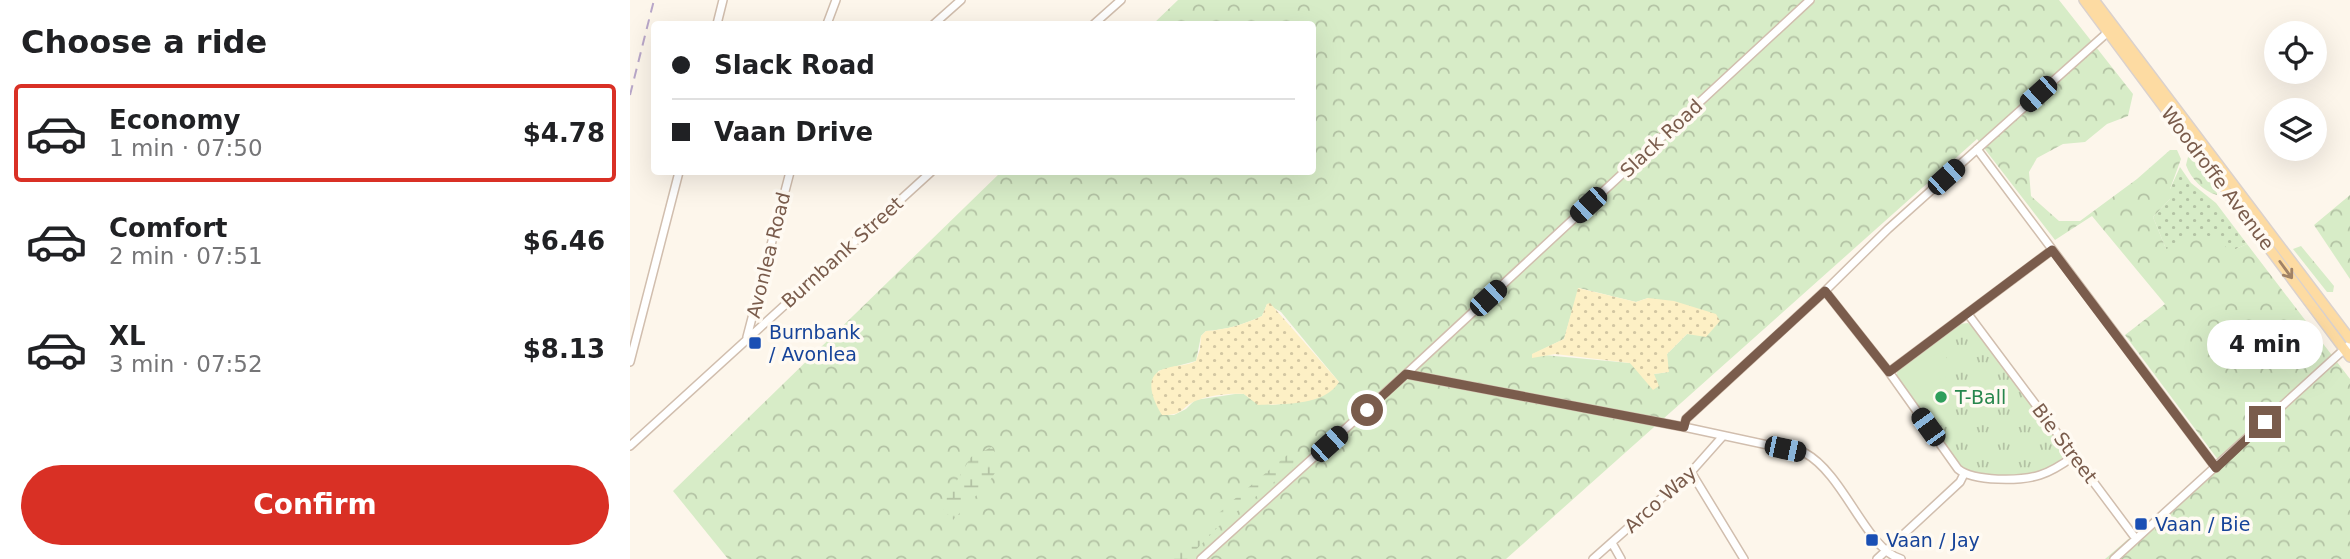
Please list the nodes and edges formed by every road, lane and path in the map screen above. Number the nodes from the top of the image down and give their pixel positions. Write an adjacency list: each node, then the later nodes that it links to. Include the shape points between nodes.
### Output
1 (723, 0): 8 (street)
2 (836, 0): 9 (street)
3 (961, 0): 10 (street)
4 (1121, 0): 11 (street)
5 (1810, 0): 24 (street, Slack Road)
6 (2084, 0): 12 (main road, Woodroffe Avenue)
7 (2094, 0): 21 (main road, Woodroffe Avenue)
8 (718, 21)
9 (828, 21)
10 (937, 21)
11 (1097, 21)
12 (2108, 32): 13 (street); 21 (main road, Woodroffe Avenue, one-way to 21)
13 (1977, 149): 17 (street); 18 (street)
14 (678, 175): 22 (street)
15 (789, 175): 20 (street, Avonlea Road)
16 (928, 175): 20 (street, Burnbank Street)
17 (2052, 250): 19 (street); 29 (street)
18 (1825, 291): 23 (street); 25 (street, via 1686,419)
19 (1968, 314): 23 (street); 28 (street, Bie Street)
20 (747, 339): 27 (street, Burnbank Street)
21 (2348, 347): 29 (street)
22 (630, 362)
23 (1889, 372): 31 (street)
24 (1406, 374): 25 (street); 35 (street, Slack Road)
25 (1684, 427): 26 (street)
26 (1723, 436): 30 (street, Arco Way); 34 (street, via 1805,453 1818,460)
27 (630, 446)
28 (2074, 456): 31 (street, via 2031,478); 32 (street, Bie Street)
29 (2216, 468): 32 (street)
30 (1691, 472): 33 (street, Arco Way); 38 (street)
31 (1964, 474): 34 (street)
32 (2136, 539): 41 (street)
33 (1612, 543): 36 (street, Arco Way); 37 (street)
34 (1885, 552): 39 (street); 40 (street)
35 (1201, 559)
36 (1593, 559)
37 (1621, 559)
38 (1745, 559)
39 (1877, 559)
40 (1901, 559)
41 (2114, 559)

